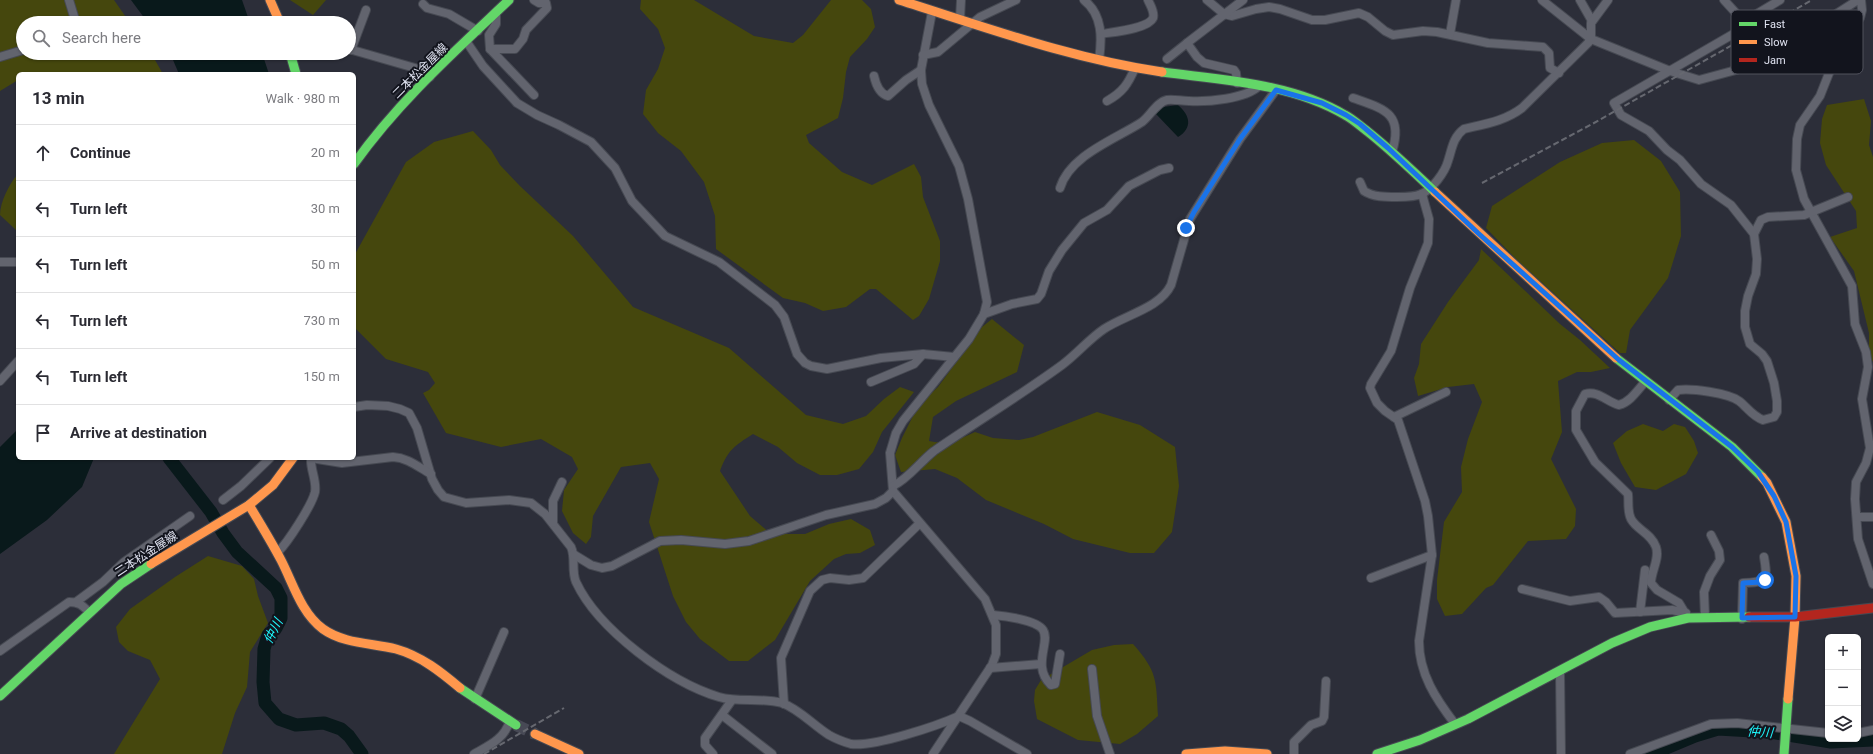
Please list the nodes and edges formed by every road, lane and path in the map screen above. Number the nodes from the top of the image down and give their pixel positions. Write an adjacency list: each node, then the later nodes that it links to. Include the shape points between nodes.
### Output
1 (69, 0): 29 (street)
2 (270, 0): 30 (street)
3 (509, 0): 27 (street, 二本松金屋線)
4 (534, 0): 42 (street, via 539,4 546,3 547,8 526,30 515,49)
5 (899, 0): 26 (street)
6 (961, 0): 31 (street)
7 (1016, 0): 33 (street)
8 (1084, 0): 36 (street, via 1095,15)
9 (1148, 0): 36 (street, via 1153,18 1148,24)
10 (1207, 0): 28 (street)
11 (1456, 0): 37 (street)
12 (1542, 0): 39 (street)
13 (1580, 0): 32 (street)
14 (1608, 0): 32 (street)
15 (1724, 0): 22 (street)
16 (1780, 0): 23 (street)
17 (1858, 0): 24 (street)
18 (1861, 0): 25 (street)
19 (1239, 1): 28 (street)
20 (423, 4): 34 (street, via 449,14)
21 (366, 10): 35 (street)
22 (1734, 10)
23 (1762, 10)
24 (1842, 10)
25 (1862, 10)
26 (932, 12): 31 (street); 45 (street)
27 (496, 13): 34 (street, 二本松金屋線); 42 (street, via 496,24 489,35)
28 (1224, 14): 37 (street, via 1232,16 1269,7 1280,8 1312,20 1325,20 1359,13 1368,16 1393,36 1423,31); 41 (street)
29 (74, 16)
30 (277, 16)
31 (960, 19): 33 (street)
32 (1592, 21): 39 (street)
33 (972, 22): 45 (street, via 938,52); 49 (street)
34 (478, 30): 40 (street, 二本松金屋線)
35 (356, 34)
36 (1101, 34): 49 (street)
37 (1450, 34): 55 (street, via 1488,43 1543,47 1549,53 1550,68)
38 (1731, 34): 53 (street)
39 (1591, 39): 53 (street); 55 (street)
40 (466, 41): 58 (street, 二本松金屋線); 78 (street, via 483,66 517,103 591,142 615,168 632,201 665,236 719,262 775,305 784,317 798,354 805,363 827,368)
41 (1186, 43): 47 (street); 59 (street, via 1204,63 1234,70)
42 (490, 49): 62 (street)
43 (356, 51): 58 (street, via 422,70)
44 (16, 52): 46 (street)
45 (923, 54): 51 (street)
46 (0, 57)
47 (1167, 59)
48 (292, 60): 54 (street)
49 (1099, 60): 50 (street)
50 (1135, 68): 59 (street); 64 (street, via 1127,86)
51 (921, 70): 57 (street, via 888,96 877,87); 77 (street, via 927,100 959,166 968,200 987,295)
52 (1731, 70): 53 (street, via 1699,80)
53 (1670, 71): 74 (street, via 1614,103 1621,115 1650,131 1701,184 1731,205)
54 (295, 72)
55 (1559, 73): 69 (street, via 1512,116 1459,132 1442,176)
56 (1829, 74): 73 (street, via 1820,96 1800,125 1796,170)
57 (874, 76)
58 (430, 77): 66 (street, 二本松金屋線, via 376,133)
59 (1237, 83): 60 (street)
60 (1259, 86): 61 (street); 70 (street, via 1242,97 1163,102 1143,121 1082,159 1071,169)
61 (1276, 90): 65 (street, via 1322,103 1341,112 1360,124); 96 (street, via 1240,139 1190,219 1171,285 1166,294 1146,308 1103,329 1063,364 920,462)
62 (534, 95)
63 (1353, 98): 65 (street, via 1376,106 1391,115 1396,140)
64 (1107, 101)
65 (1392, 152): 69 (street)
66 (356, 161)
67 (1169, 168): 77 (street, via 1129,186 1107,210 1087,220 1062,250 1037,299)
68 (1360, 182): 71 (street, via 1364,191 1374,196)
69 (1430, 187): 71 (street); 84 (street)
70 (1060, 188)
71 (1422, 194): 88 (street, via 1429,219 1428,243 1410,288 1391,351 1370,388 1377,403)
72 (1848, 196): 73 (street)
73 (1810, 212): 74 (street, via 1799,216 1768,217 1761,220); 81 (street, via 1852,286 1855,324)
74 (1754, 234): 86 (street, via 1758,259 1745,310 1745,327 1750,344 1767,362 1774,383 1777,412 1774,417 1763,420 1751,414 1739,401 1702,390 1678,390)
75 (0, 262): 76 (street)
76 (16, 262)
77 (984, 314): 79 (street, via 970,339)
78 (923, 354): 79 (street); 83 (street, via 914,364)
79 (954, 357): 96 (street, via 896,433 890,454)
80 (16, 363): 82 (street)
81 (1870, 370): 93 (street, via 1862,399 1870,448)
82 (0, 382)
83 (871, 382)
84 (1645, 382): 86 (street); 118 (street, via 1625,403 1619,405 1598,394 1585,394 1576,411 1576,430 1595,462 1628,494 1630,518 1656,547 1652,584 1657,590 1679,603)
85 (1446, 392): 88 (street)
86 (1668, 400): 120 (street, via 1732,447 1758,472 1774,496 1786,522 1796,576)
87 (356, 407): 94 (street, via 388,406 409,413 417,428)
88 (1394, 417): 107 (street, via 1399,423 1425,501)
89 (268, 460): 97 (street)
90 (292, 460): 98 (street, 二本松金屋線, via 273,485)
91 (311, 460): 105 (street, via 315,491)
92 (323, 460): 94 (street, via 342,463 401,458)
93 (1869, 462): 100 (street, via 1856,482)
94 (431, 474): 102 (street, via 438,490 448,498 466,503 509,500 526,502 540,509)
95 (562, 482): 102 (street, via 553,501)
96 (893, 488): 103 (street); 106 (street, via 886,498 875,504 826,515 748,541 725,544 660,541 612,566 602,568 591,565)
97 (223, 500)
98 (249, 505): 105 (street); 115 (street, 二本松金屋線, via 141,570)
99 (190, 516): 113 (street, via 124,562)
100 (1857, 517): 101 (street); 111 (street, via 1858,539)
101 (1873, 517)
102 (553, 523): 106 (street, via 569,543)
103 (919, 524): 117 (street, via 985,599); 133 (street, via 863,578 830,578 822,580 810,591 781,658)
104 (1711, 535): 119 (street, via 1719,551 1720,560 1704,592)
105 (278, 552): 131 (street, via 305,608 321,628 342,638 407,652 433,666)
106 (573, 554): 132 (street, via 572,571 581,591 604,620 630,645 658,668 708,693)
107 (1432, 555): 110 (street); 137 (street, via 1419,654 1427,680 1438,702)
108 (1764, 557): 121 (street, via 1765,580 1743,583)
109 (1645, 570): 116 (street)
110 (1371, 578)
111 (1873, 584)
112 (1522, 589): 116 (street, via 1570,601 1599,597 1615,613)
113 (76, 602): 115 (street); 123 (street, via 69,602 50,614)
114 (1873, 608): 120 (street)
115 (89, 612): 130 (street, 二本松金屋線)
116 (1640, 612): 118 (street, via 1672,610)
117 (993, 615): 125 (street, via 1029,622 1042,628 1044,634); 126 (street, via 997,642 996,654)
118 (1687, 615): 119 (street); 128 (street, via 1635,632)
119 (1705, 617): 121 (street)
120 (1795, 617): 121 (street); 138 (street)
121 (1742, 618)
122 (504, 632): 131 (street)
123 (0, 651)
124 (1060, 654): 125 (street, via 1055,684 1049,683)
125 (1041, 664): 126 (street)
126 (990, 668): 135 (street)
127 (1092, 669): 150 (street, via 1097,716)
128 (1560, 671): 137 (street); 156 (street)
129 (1326, 681): 154 (street, via 1324,717 1311,725 1294,742)
130 (0, 696)
131 (475, 699): 136 (street)
132 (732, 700): 133 (street, via 773,700); 134 (street)
133 (784, 704): 135 (street, via 829,735 852,744 871,742 939,725)
134 (722, 716): 146 (street, via 705,738 705,745); 147 (street)
135 (959, 716): 148 (street); 149 (street)
136 (513, 723): 144 (street, via 499,740)
137 (1455, 724): 155 (street, via 1420,740)
138 (1787, 729): 141 (street); 143 (street); 157 (street, via 1737,723 1711,724)
139 (1873, 730): 140 (street)
140 (1861, 732)
141 (1825, 733)
142 (535, 734): 145 (street)
143 (1784, 751)
144 (474, 754)
145 (579, 754)
146 (713, 754)
147 (772, 754)
148 (933, 754)
149 (1027, 754)
150 (1111, 754): 151 (street)
151 (1115, 754)
152 (1186, 754): 153 (street, via 1225,751)
153 (1267, 754)
154 (1294, 754)
155 (1377, 754)
156 (1561, 754)
157 (1630, 754)

